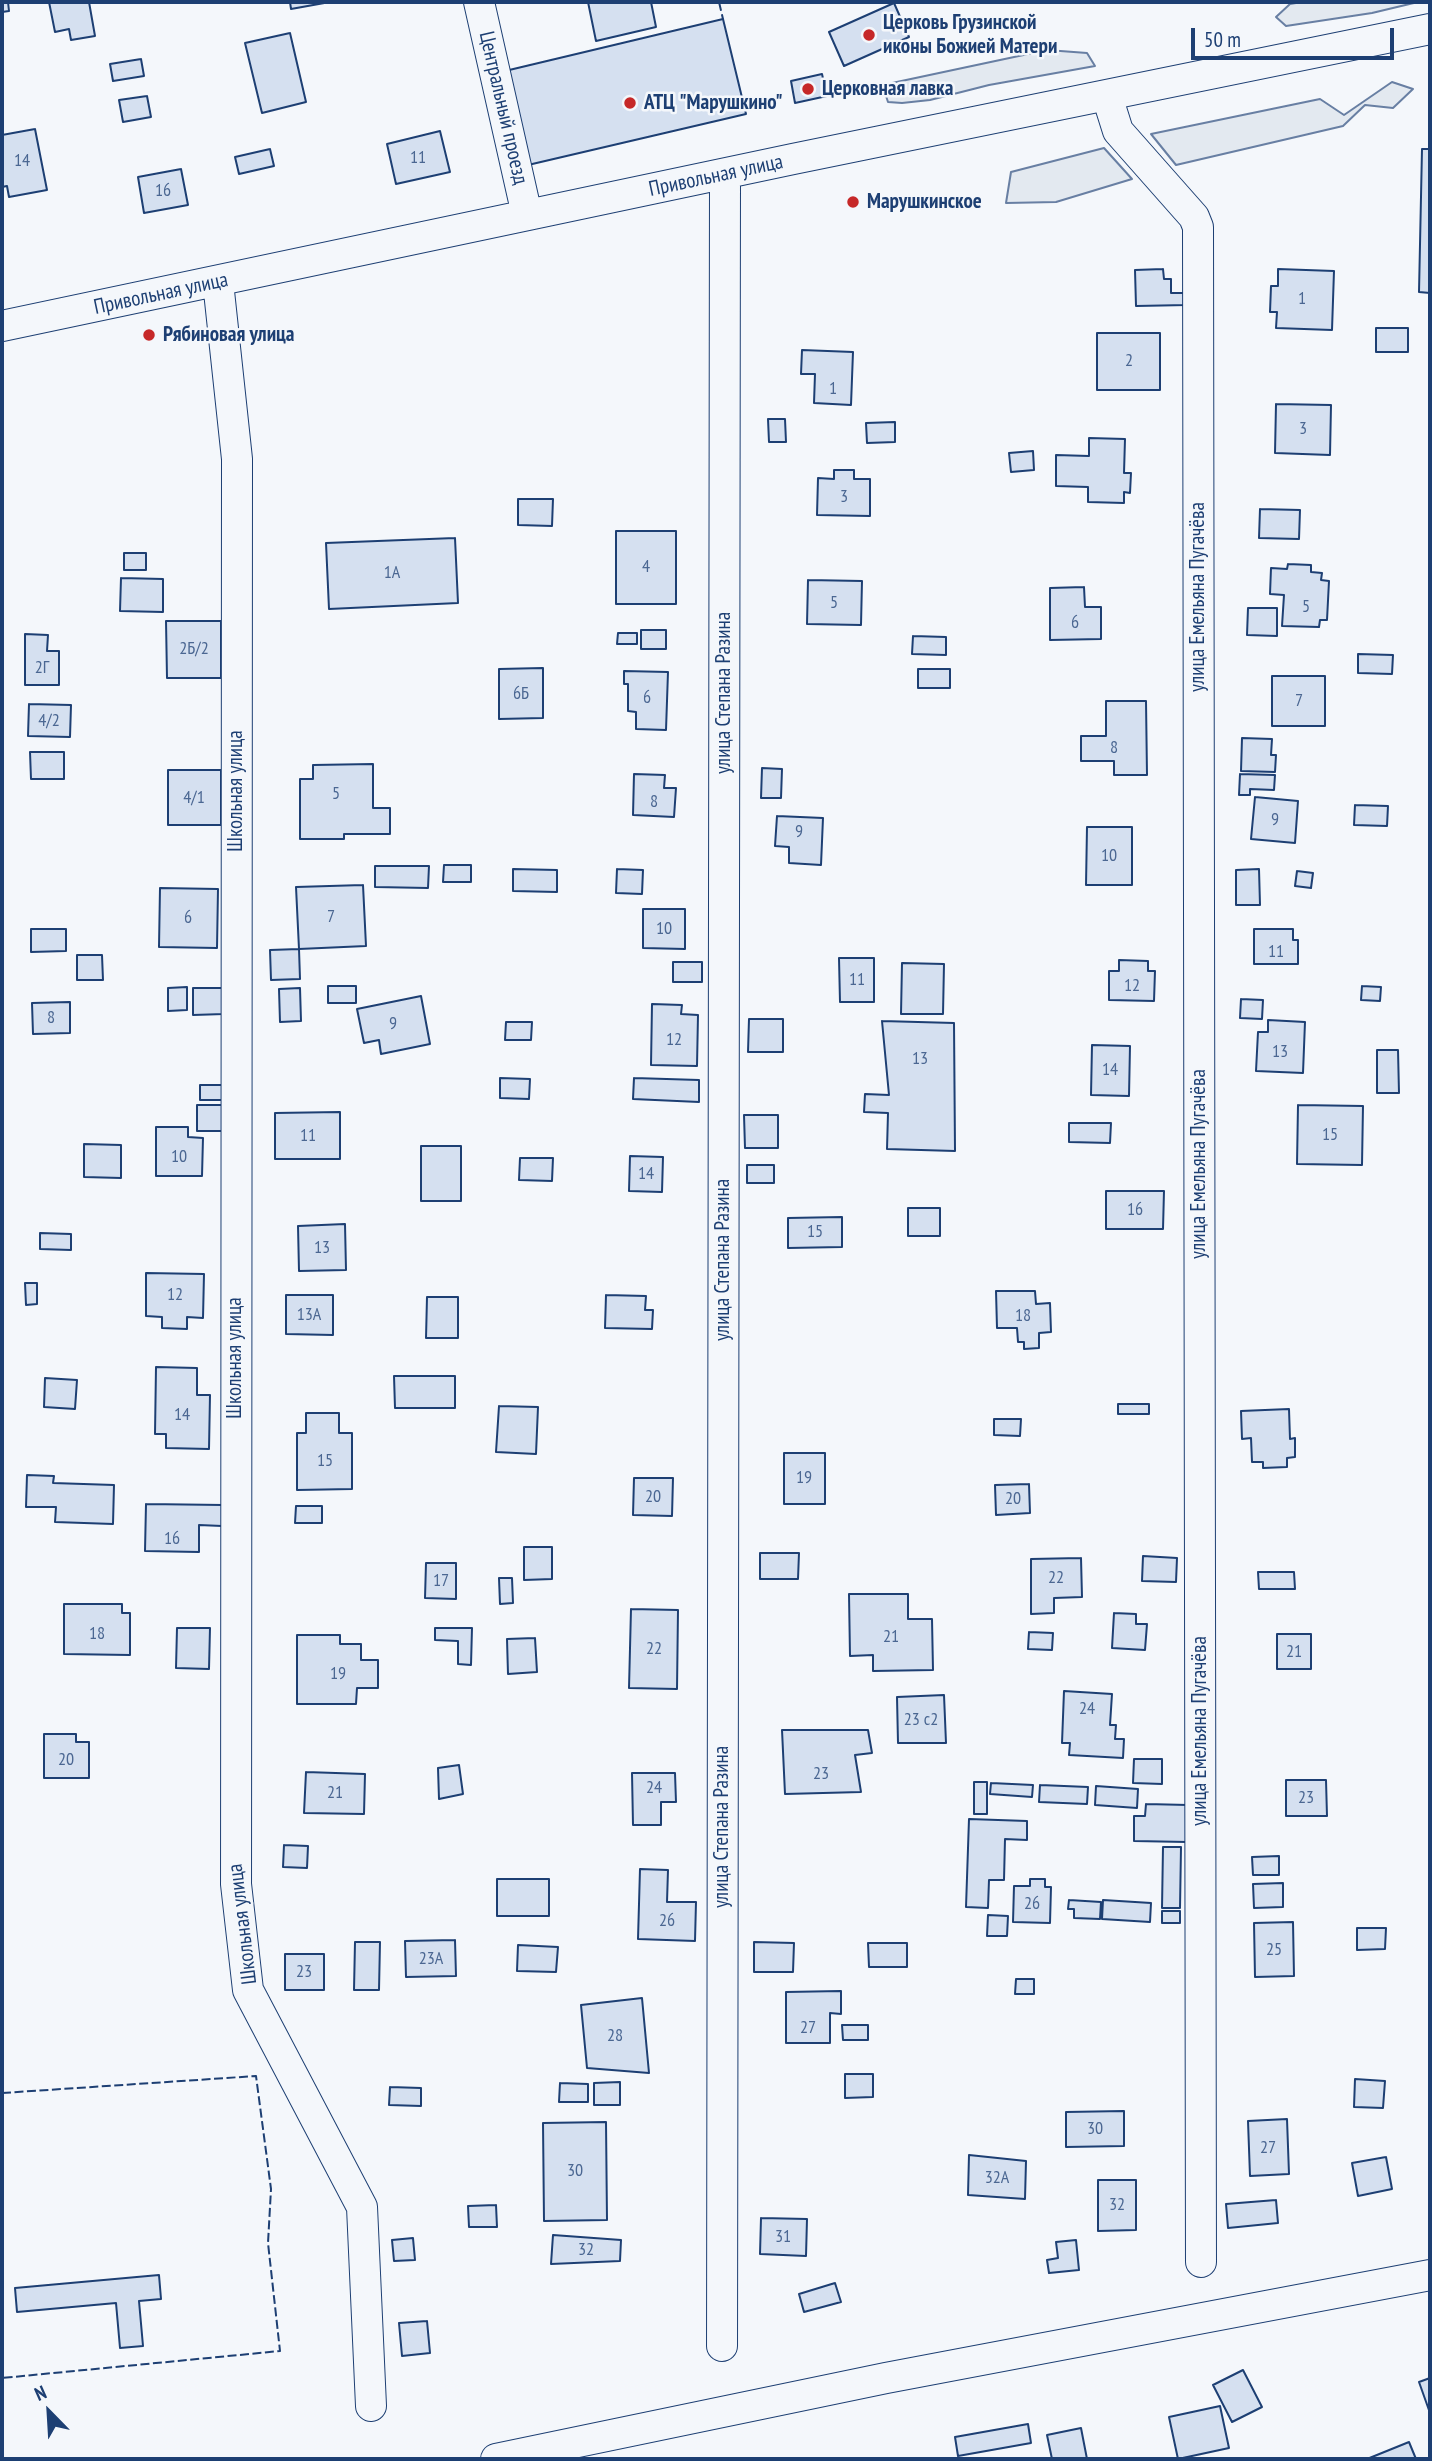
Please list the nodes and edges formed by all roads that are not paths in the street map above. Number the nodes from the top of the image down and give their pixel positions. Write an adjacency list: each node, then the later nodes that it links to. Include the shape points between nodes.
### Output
1 (479, 2): 5 (street, Центральный проезд)
2 (1430, 29): 3 (street, Привольная улица)
3 (1107, 96): 4 (street, Привольная улица); 8 (street, улица Емельяна Пугачёва, via 1118,131 1194,217 1198,228)
4 (725, 174): 5 (street, Привольная улица); 10 (street, улица Степана Разина)
5 (527, 215): 6 (street, Привольная улица)
6 (218, 282): 7 (street, Привольная улица); 11 (street, Школьная улица, via 237,459 236,1884 248,1990 362,2207)
7 (2, 326)
8 (1201, 2262)
9 (1430, 2276): 12 (street, via 886,2378)
10 (722, 2346)
11 (371, 2406)
12 (496, 2459)

